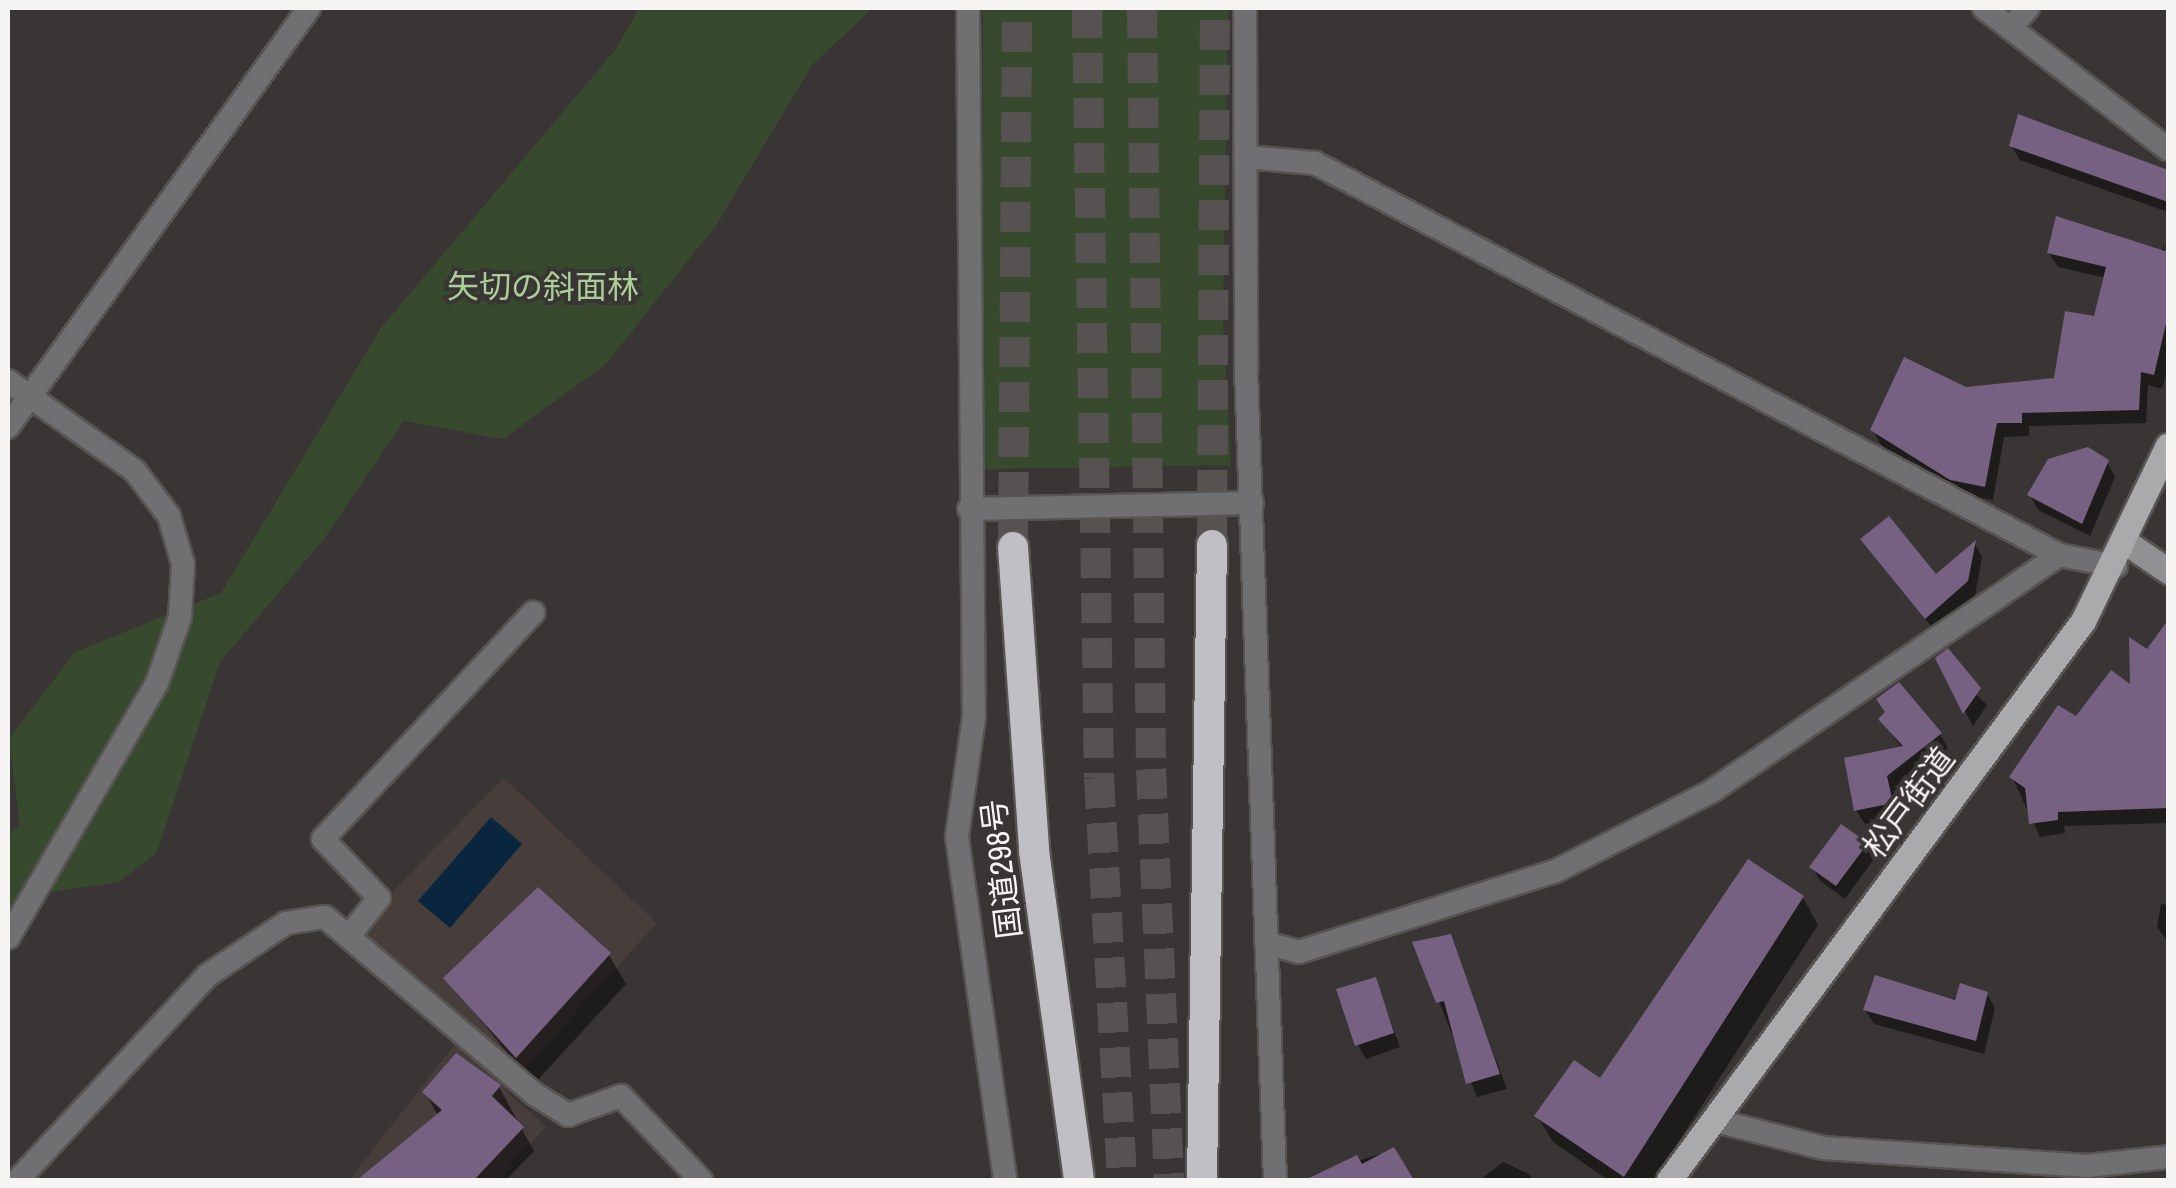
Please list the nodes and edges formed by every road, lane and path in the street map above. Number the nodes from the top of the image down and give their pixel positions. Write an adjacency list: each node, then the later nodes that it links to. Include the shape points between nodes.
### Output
1 (309, 8): 10 (street)
2 (968, 8): 14 (street)
3 (1245, 8): 8 (street)
4 (1984, 8): 6 (street)
5 (2028, 8): 6 (street)
6 (2010, 28): 7 (street)
7 (2168, 149)
8 (1246, 157): 13 (street); 18 (street, via 1315,163)
9 (8, 381): 10 (street)
10 (32, 399): 11 (street); 22 (street, via 136,471 176,532 183,588 158,683)
11 (8, 427)
12 (2168, 445): 17 (main road, 松戸街道)
13 (1252, 503): 14 (street); 23 (street)
14 (969, 509): 26 (street, via 974,716 957,838)
15 (1212, 545): 30 (highway)
16 (1014, 547): 29 (highway, 国道298号, via 1034,851)
17 (2122, 554): 18 (street); 19 (street); 24 (main road, 松戸街道)
18 (2059, 555): 23 (street, via 1788,743 1638,833 1374,932 1299,952)
19 (2168, 571)
20 (534, 613): 21 (street, via 323,839 379,898)
21 (352, 931): 27 (street, via 326,917 286,923 208,976); 28 (street, via 536,1095 568,1115 621,1096)
22 (8, 938)
23 (1266, 943): 31 (street)
24 (1714, 1120): 25 (street, via 1824,1148 2087,1166); 32 (main road, 松戸街道)
25 (2168, 1157)
26 (998, 1178)
27 (18, 1180)
28 (702, 1180)
29 (1079, 1180)
30 (1202, 1180)
31 (1275, 1180)
32 (1668, 1180)

